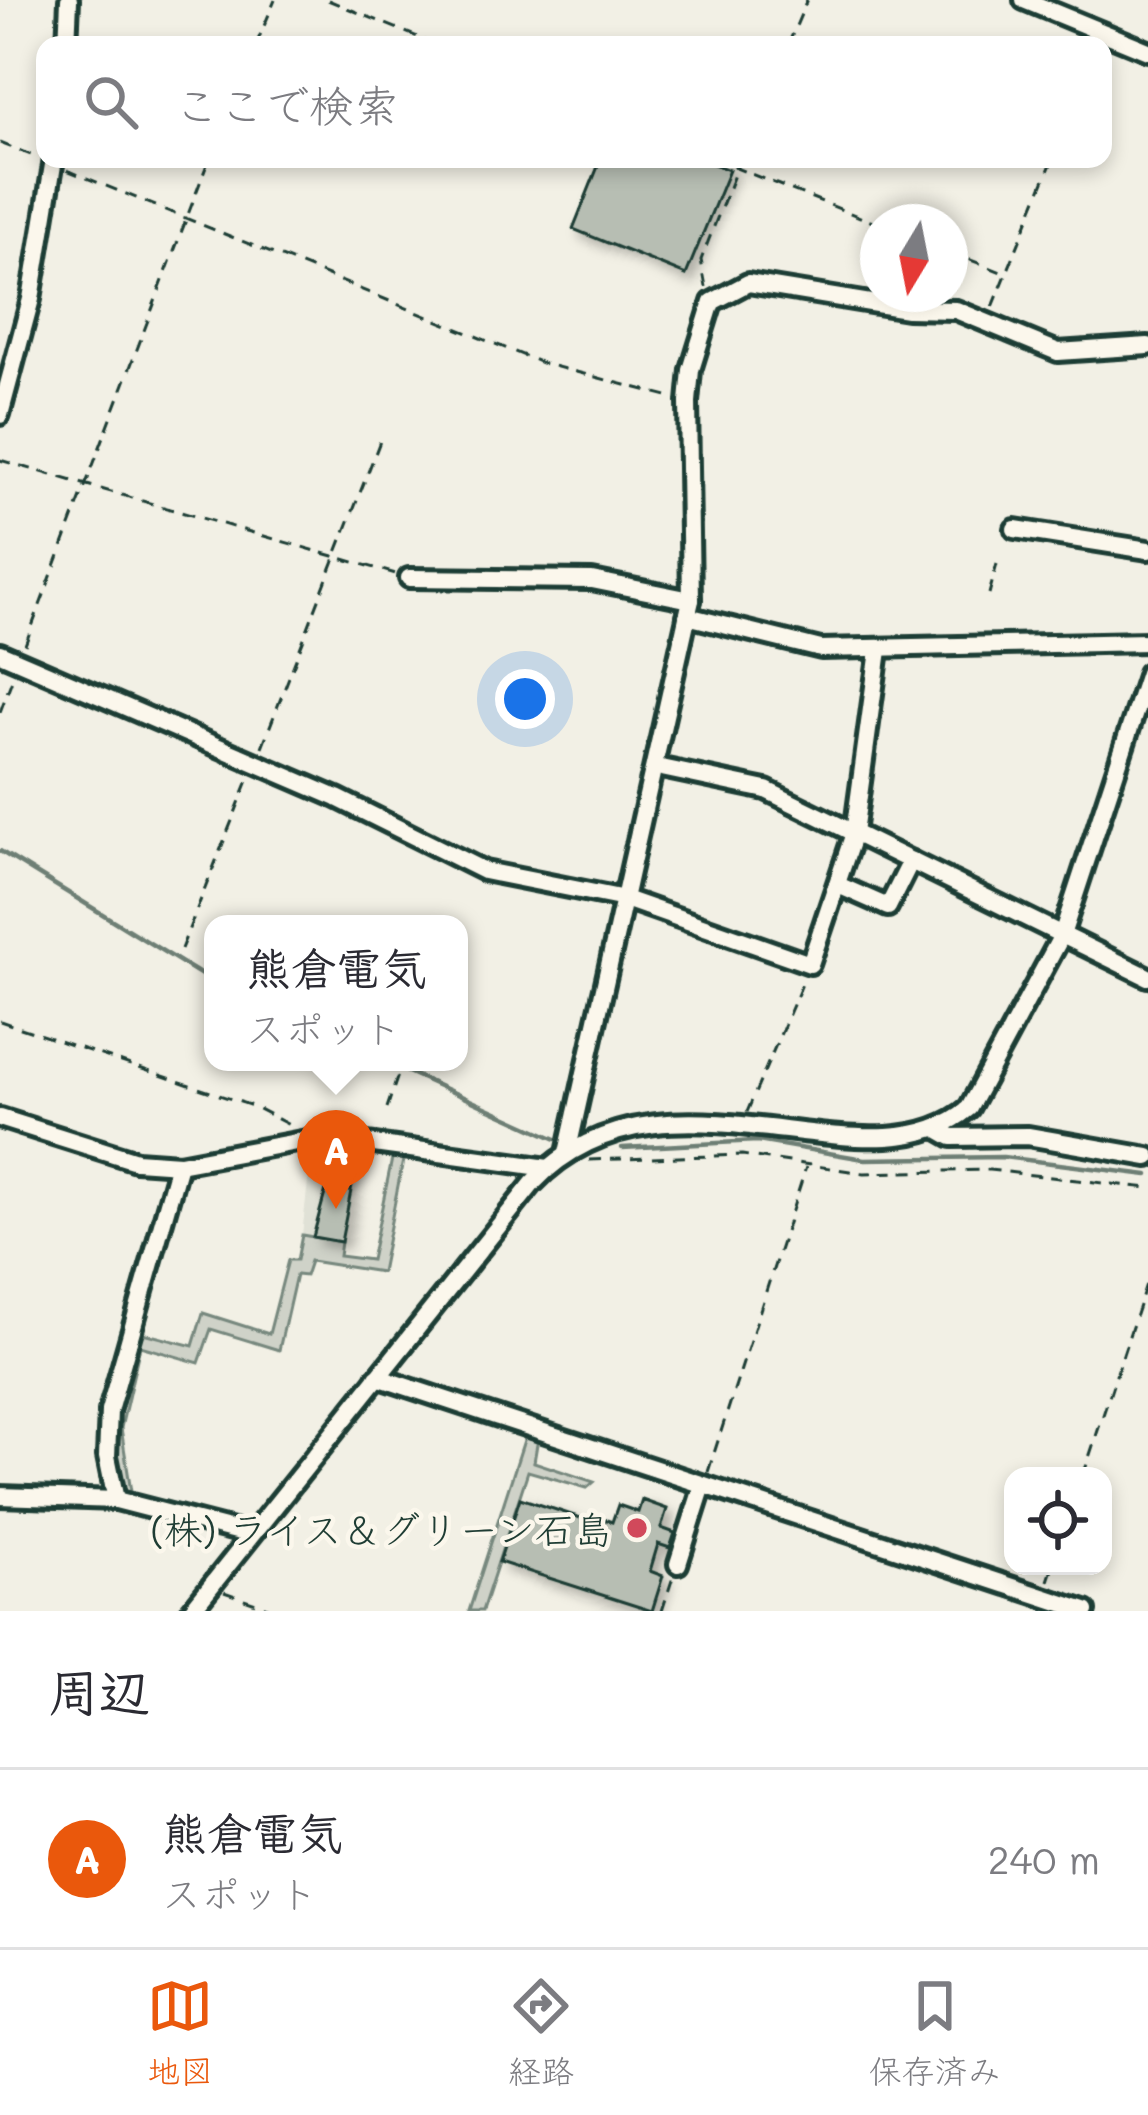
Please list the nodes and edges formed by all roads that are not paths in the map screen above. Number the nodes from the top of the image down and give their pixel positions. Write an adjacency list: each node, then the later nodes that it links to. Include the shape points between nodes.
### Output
1 (70, 0): 3 (street)
2 (1024, 0): 5 (street)
3 (68, 36)
4 (1112, 36): 6 (street)
5 (1112, 36)
6 (1148, 51)
7 (53, 168): 9 (street)
8 (1148, 346): 13 (street, via 1058,352 956,310 907,309 770,283 736,287 712,302 691,370)
9 (0, 415)
10 (1016, 529): 11 (street)
11 (1148, 550)
12 (409, 578): 13 (street, via 592,580)
13 (689, 608): 15 (street, via 821,649); 18 (street)
14 (1148, 642): 15 (street)
15 (879, 650): 19 (street)
16 (0, 652): 22 (street, via 484,871)
17 (1148, 673): 23 (street)
18 (657, 766): 19 (street, via 766,790); 22 (street)
19 (854, 832): 20 (street); 21 (street)
20 (911, 861): 21 (street, via 888,907); 23 (street)
21 (838, 885): 22 (street, via 810,964)
22 (625, 899): 27 (street)
23 (1062, 935): 24 (street); 26 (street, via 979,1096)
24 (1148, 977)
25 (0, 1118): 29 (street, via 110,1155)
26 (938, 1129): 27 (street, via 895,1139 742,1123 621,1131); 28 (street, via 952,1137 1028,1136)
27 (572, 1156): 30 (street)
28 (1148, 1157)
29 (179, 1164): 30 (street, via 301,1138 348,1138); 34 (street, via 109,1412)
30 (548, 1168): 31 (street)
31 (377, 1377): 32 (street); 35 (street)
32 (704, 1485): 36 (street); 38 (street)
33 (0, 1496): 34 (street)
34 (116, 1500): 35 (street)
35 (248, 1534): 37 (street)
36 (678, 1564)
37 (202, 1605)
38 (1086, 1611)

